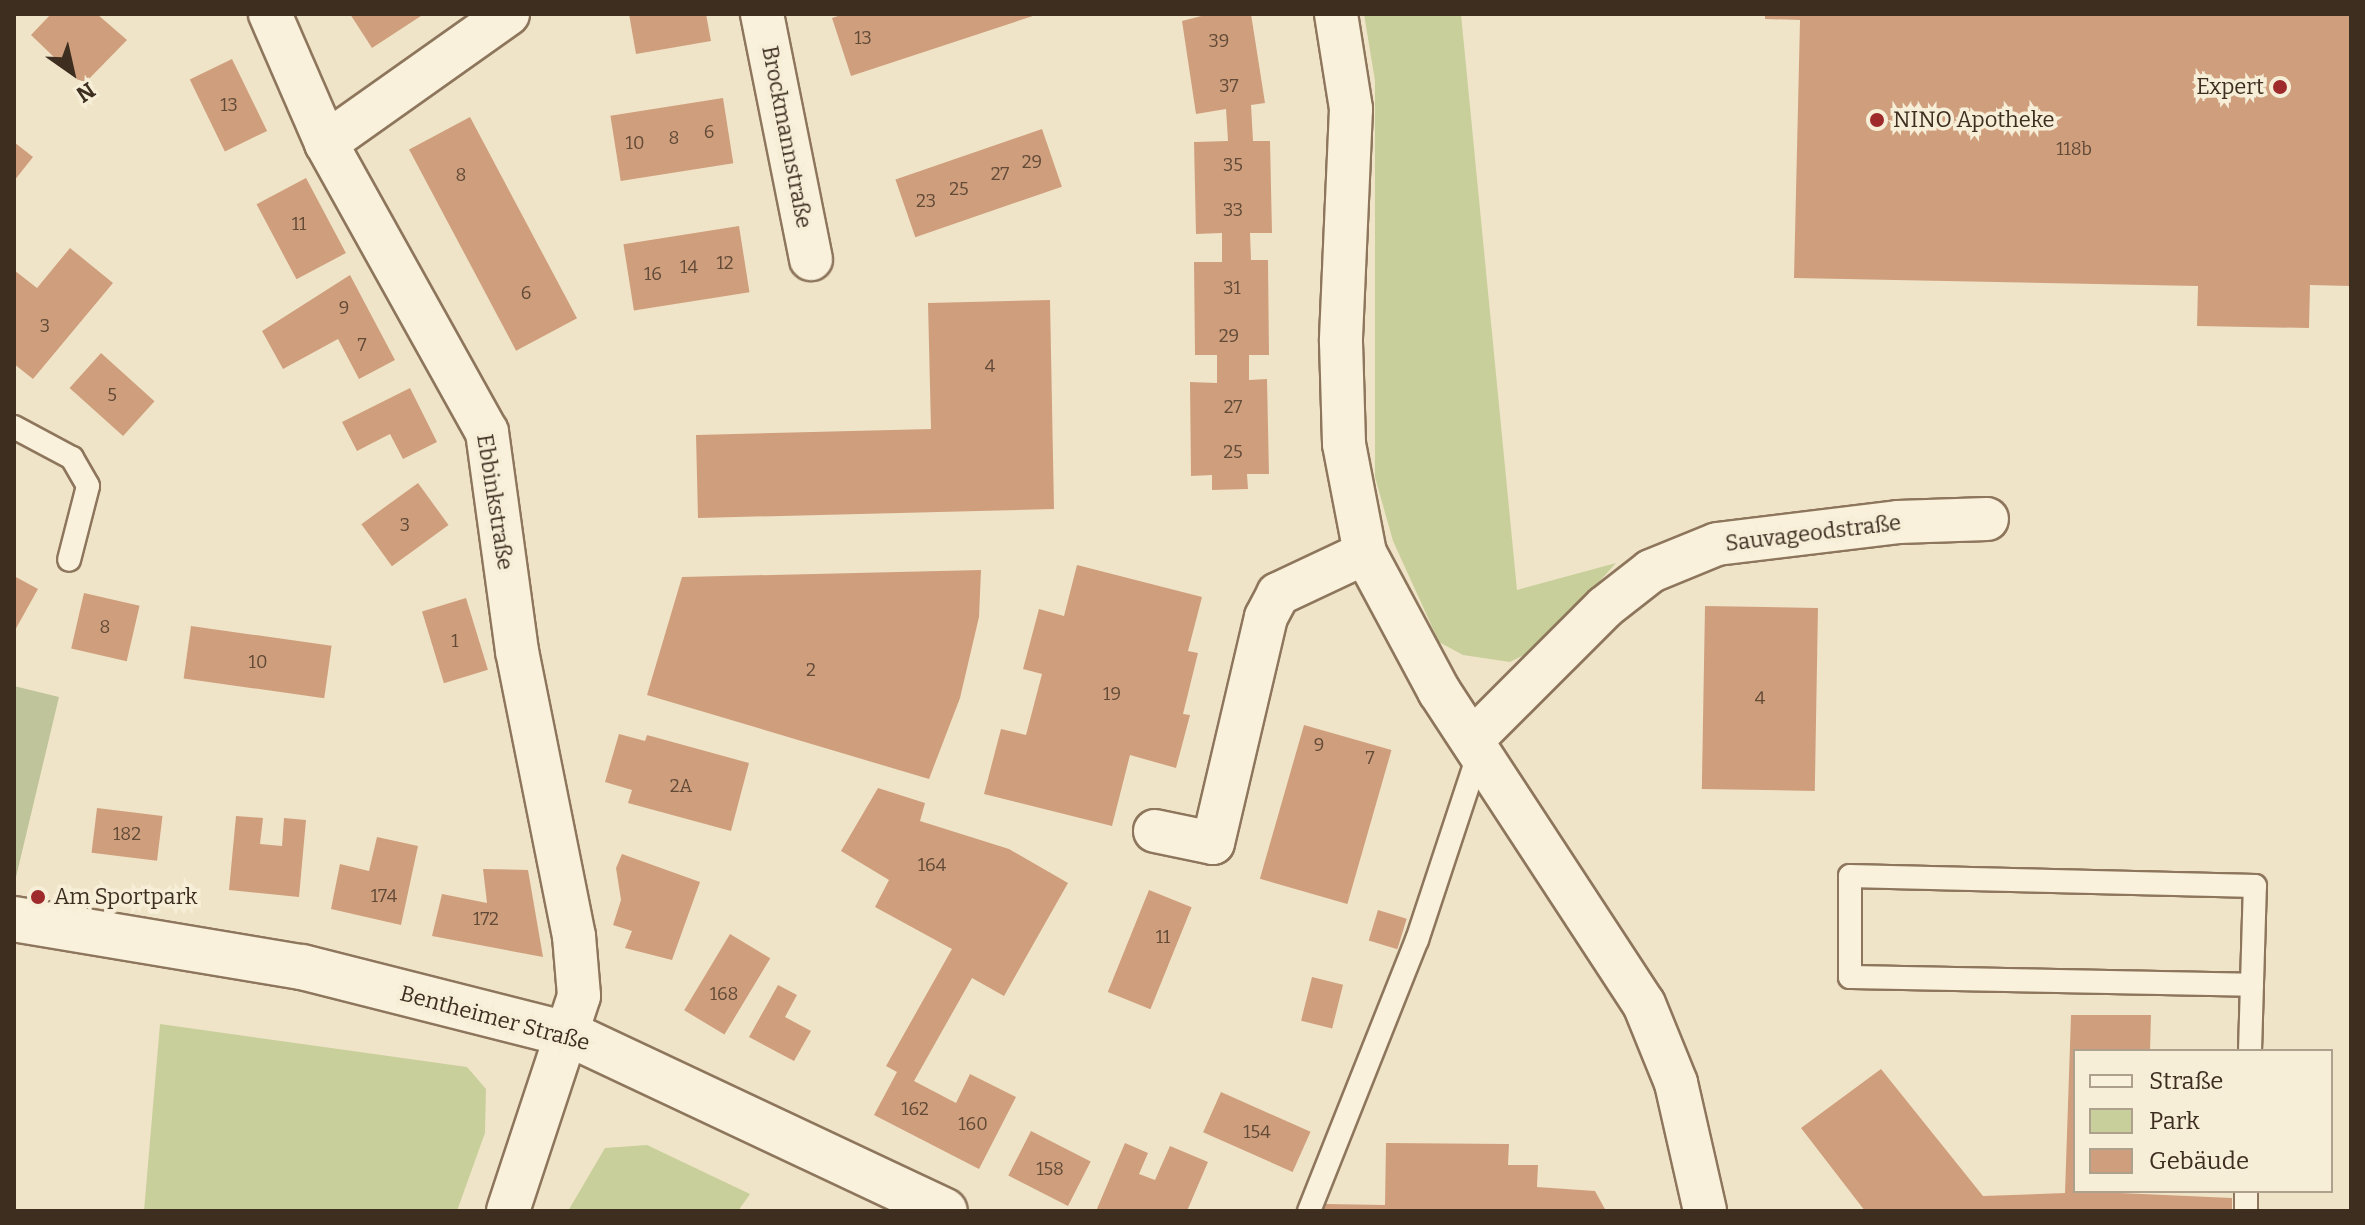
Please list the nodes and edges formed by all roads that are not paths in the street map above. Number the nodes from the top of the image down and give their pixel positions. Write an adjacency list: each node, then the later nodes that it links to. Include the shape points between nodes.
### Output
1 (270, 14): 5 (street, Ebbinkstraße)
2 (508, 14): 5 (street)
3 (762, 14): 6 (street, Brockmannstraße)
4 (1336, 14): 9 (street, via 1351,109 1341,342 1344,444)
5 (326, 143): 15 (street, Ebbinkstraße, via 487,432 517,651 574,936 579,996)
6 (811, 259)
7 (14, 427): 10 (lane, via 72,458 88,486)
8 (1987, 519): 11 (street, Sauvageodstraße, via 1898,522 1717,544 1651,571 1605,607)
9 (1365, 553): 11 (street); 12 (street, via 1278,594 1266,617 1213,843)
10 (69, 560)
11 (1476, 746): 19 (lane, via 1417,940); 20 (street, via 1644,1004 1676,1083)
12 (1155, 831)
13 (14, 919): 15 (street, Bentheimer Straße, via 302,967)
14 (2252, 985): 14 (lane, via 2255,886 1850,876 1850,977); 16 (lane)
15 (571, 1035): 17 (street); 18 (street, Bentheimer Straße)
16 (2250, 1049)
17 (508, 1211)
18 (945, 1211)
19 (1309, 1211)
20 (1705, 1211)

